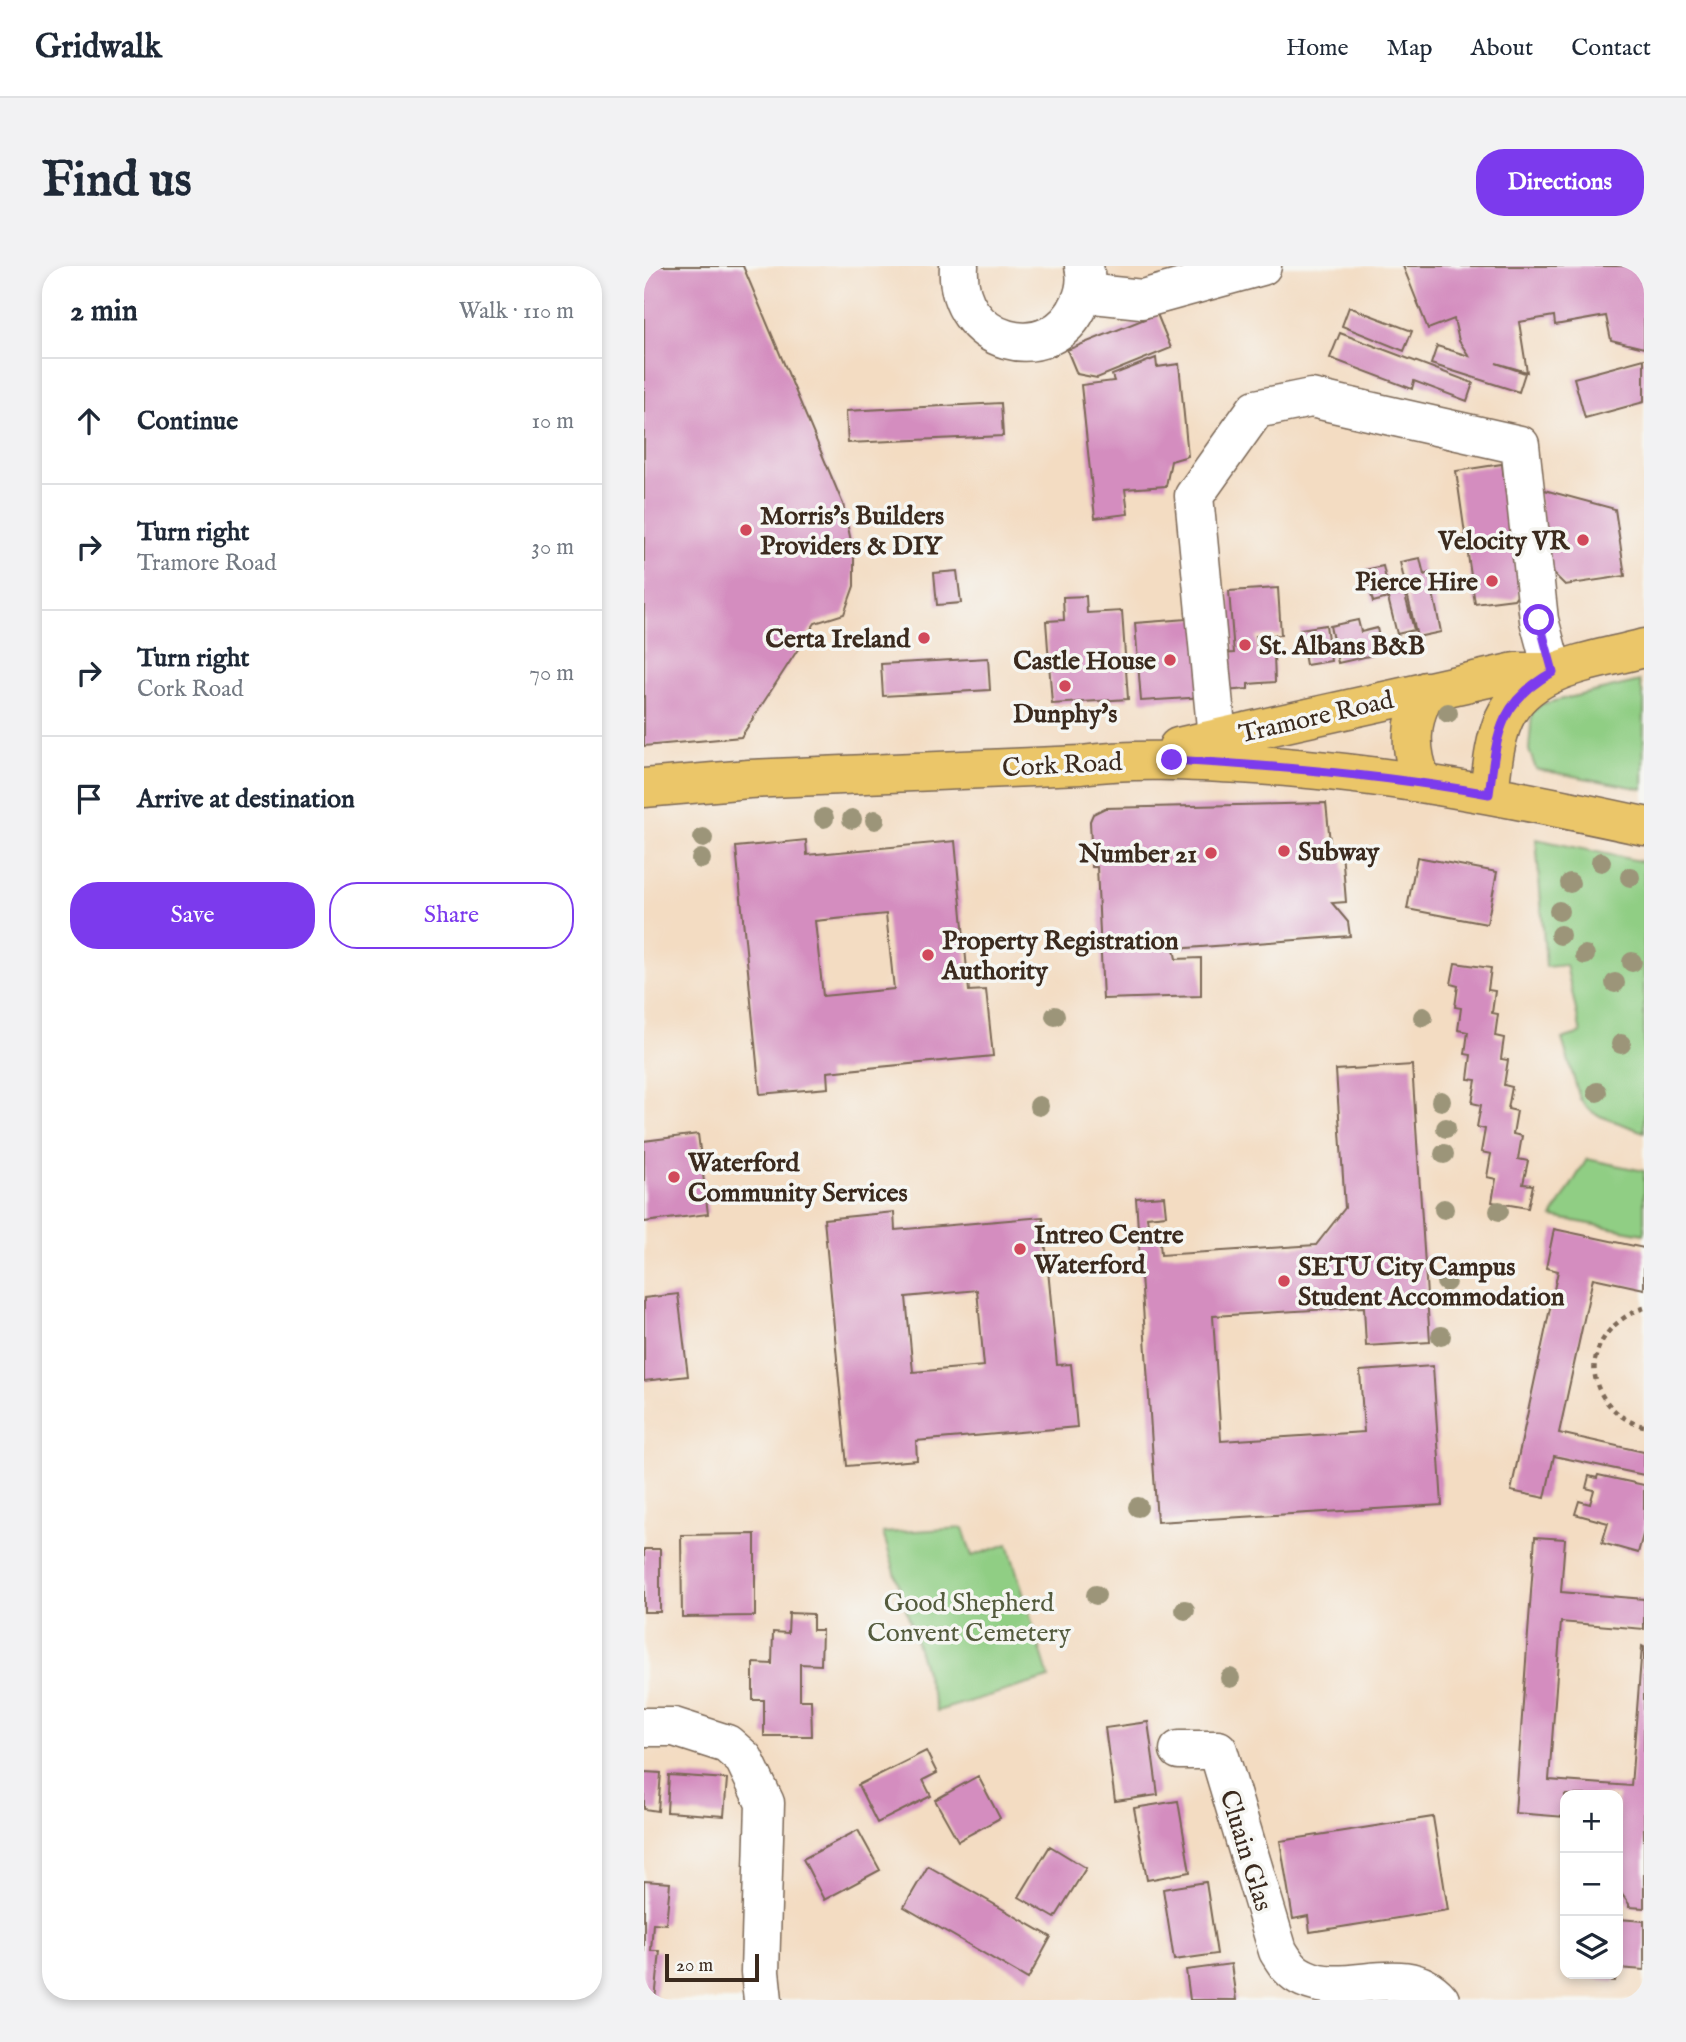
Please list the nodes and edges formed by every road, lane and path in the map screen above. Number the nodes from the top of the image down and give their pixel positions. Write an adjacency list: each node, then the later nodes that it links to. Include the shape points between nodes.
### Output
1 (959, 266): 3 (street, via 958,286 964,305 990,333 1009,340 1028,342 1064,326 1076,311)
2 (1262, 266): 3 (street, via 1142,299)
3 (1084, 280)
4 (1644, 648): 5 (main road, Tramore Road)
5 (1553, 672): 6 (main road, Tramore Road, via 1515,672); 7 (street, via 1539,620 1520,445 1311,398 1256,410 1194,496); 11 (main road, Tramore Road, via 1533,683 1507,714 1498,737)
6 (1426, 691): 7 (main road, Tramore Road); 9 (main road, Tramore Road, via 1415,714 1411,739)
7 (1217, 738): 8 (main road, Tramore Road)
8 (1125, 760): 9 (main road, Cork Road, via 1262,765); 10 (main road, Cork Road)
9 (1422, 782): 11 (main road, Cork Road)
10 (644, 788)
11 (1489, 794): 12 (main road, Cork Road)
12 (1644, 826)
13 (1644, 1308): 14 (path, via 1612,1325 1595,1361 1605,1400 1619,1415)
14 (1644, 1426)
15 (644, 1727): 17 (street, via 674,1727 727,1744 744,1759 765,1803)
16 (1179, 1750): 18 (street, Cluain Glas, via 1217,1750 1278,1951 1288,1967 1323,1984 1417,1983)
17 (763, 2000)
18 (1440, 2000)

